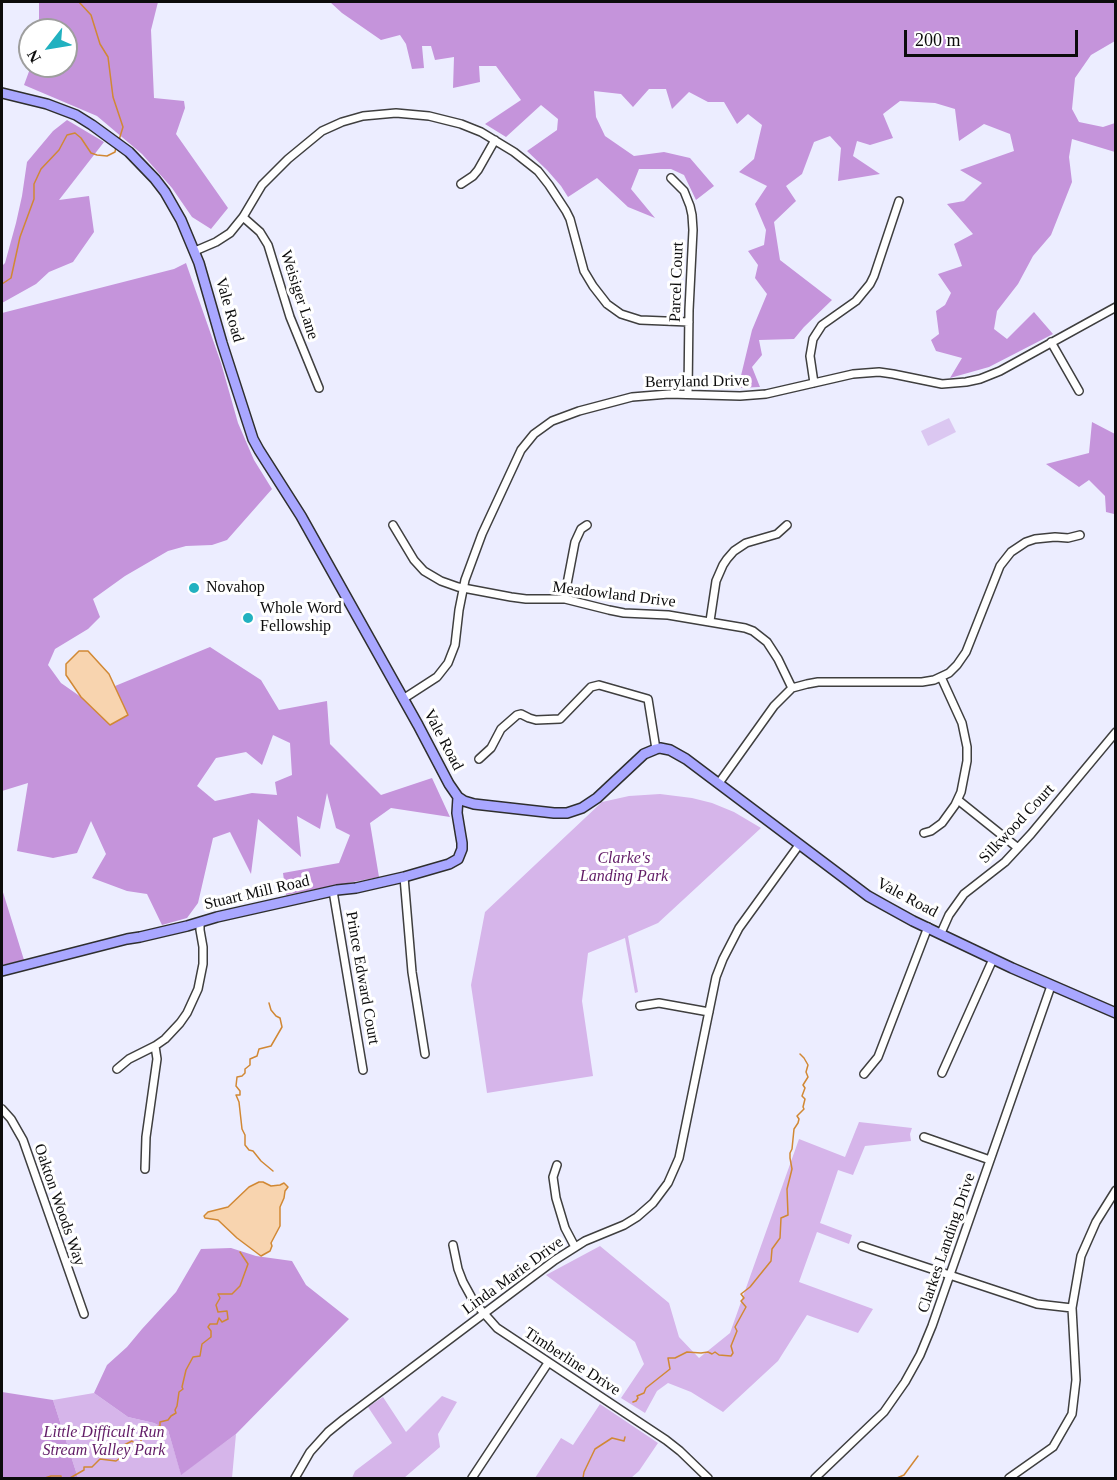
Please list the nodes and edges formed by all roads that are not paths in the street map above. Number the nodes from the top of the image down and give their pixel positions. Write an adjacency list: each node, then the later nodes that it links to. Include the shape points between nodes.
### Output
1 (2, 93): 7 (main road, Vale Road, via 76,115 124,148 165,192)
2 (495, 140): 4 (street, via 478,170); 6 (street, via 461,124 429,116 396,113 352,118 322,131 288,159 262,184); 9 (street, via 533,167 560,199 570,219 584,271 607,304 640,320)
3 (671, 178): 9 (street, Parcel Court, via 684,191 692,215)
4 (461, 184)
5 (899, 201): 11 (street, via 870,284 856,301 822,325 813,339 810,356)
6 (243, 217): 7 (street, via 224,238); 12 (street, Weisiger Lane, via 268,244 290,317)
7 (195, 251): 24 (main road, Vale Road, via 253,439)
8 (1116, 307): 10 (street, Berryland Drive)
9 (689, 322): 14 (street, Parcel Court)
10 (1051, 342): 11 (street, Berryland Drive, via 1000,371 966,382 942,384 868,372); 13 (street)
11 (814, 383): 14 (street, Berryland Drive, via 766,394)
12 (319, 388)
13 (1079, 391)
14 (688, 394): 19 (street, Berryland Drive, via 618,400 573,413 538,430 516,459 474,553)
15 (393, 525): 19 (street, Meadowland Drive, via 424,571)
16 (587, 525): 20 (street, via 575,542)
17 (787, 525): 21 (street, via 777,534 746,543 727,559 716,581)
18 (1080, 535): 22 (street, via 1035,539 1011,552 1000,566 966,652)
19 (463, 588): 20 (street, Meadowland Drive, via 526,599); 24 (street, Berryland Drive, via 455,645 448,663 437,677)
20 (565, 599): 21 (street, Meadowland Drive, via 617,612)
21 (710, 621): 23 (street, Meadowland Drive, via 745,628 760,636 772,649)
22 (941, 677): 23 (street, via 912,682 818,682); 30 (street, via 965,732 967,761)
23 (792, 688): 28 (street, via 774,706)
24 (404, 699): 29 (main road, Vale Road)
25 (1116, 732): 33 (street, Silkwood Court)
26 (656, 749): 27 (street, via 648,699 599,685 591,687 560,719 536,720 517,715); 28 (main road, Vale Road, via 677,754); 29 (main road, via 638,758 597,798 575,811 508,808 468,803)
27 (479, 759)
28 (719, 783): 32 (main road, Vale Road)
29 (458, 797): 34 (main road, Stuart Mill Road, via 456,813 462,843 458,859)
30 (958, 800): 31 (street, via 942,823); 33 (street)
31 (924, 833)
32 (799, 844): 37 (main road, Vale Road, via 868,896); 43 (street, Linda Marie Drive, via 732,939 718,971)
33 (1018, 848): 38 (street, Silkwood Court, via 997,870 964,894)
34 (404, 877): 35 (main road, Stuart Mill Road); 46 (street)
35 (333, 891): 36 (main road, Stuart Mill Road); 48 (street, Prince Edward Court)
36 (200, 922): 40 (main road, Stuart Mill Road); 45 (street, via 203,957 198,989 180,1023)
37 (928, 927): 38 (main road, Vale Road); 50 (street, via 878,1057)
38 (941, 933): 39 (main road, Vale Road)
39 (993, 959): 41 (main road, Vale Road); 49 (street)
40 (2, 971)
41 (1051, 986): 44 (main road, Vale Road); 53 (street, Clarkes Landing Drive)
42 (640, 1006): 43 (street, via 659,1003)
43 (709, 1012): 59 (street, Linda Marie Drive, via 681,1149 668,1183 637,1217)
44 (1116, 1013)
45 (155, 1047): 47 (street); 55 (street)
46 (424, 1054)
47 (117, 1069)
48 (363, 1070)
49 (942, 1073)
50 (864, 1074)
51 (2, 1109): 62 (street, Oakton Woods Way, via 26,1147)
52 (924, 1137): 53 (street)
53 (990, 1160): 60 (street, Clarkes Landing Drive)
54 (557, 1165): 59 (street, via 553,1177 556,1198)
55 (145, 1169)
56 (1116, 1190): 61 (street, via 1081,1256)
57 (453, 1245): 63 (street, Timberline Drive, via 463,1282)
58 (862, 1246): 60 (street)
59 (575, 1247): 63 (street, Linda Marie Drive)
60 (950, 1275): 61 (street, via 1037,1304); 68 (street, Clarkes Landing Drive, via 920,1355 905,1382 884,1412)
61 (1072, 1308): 69 (street, via 1076,1380 1072,1414 1053,1447)
62 (84, 1314)
63 (483, 1314): 64 (street, Timberline Drive, via 505,1335); 66 (street, Linda Marie Drive, via 328,1432 310,1452)
64 (548, 1363): 65 (street, Timberline Drive, via 666,1440); 67 (street)
65 (704, 1477)
66 (295, 1479)
67 (472, 1479)
68 (815, 1479)
69 (1009, 1479)

